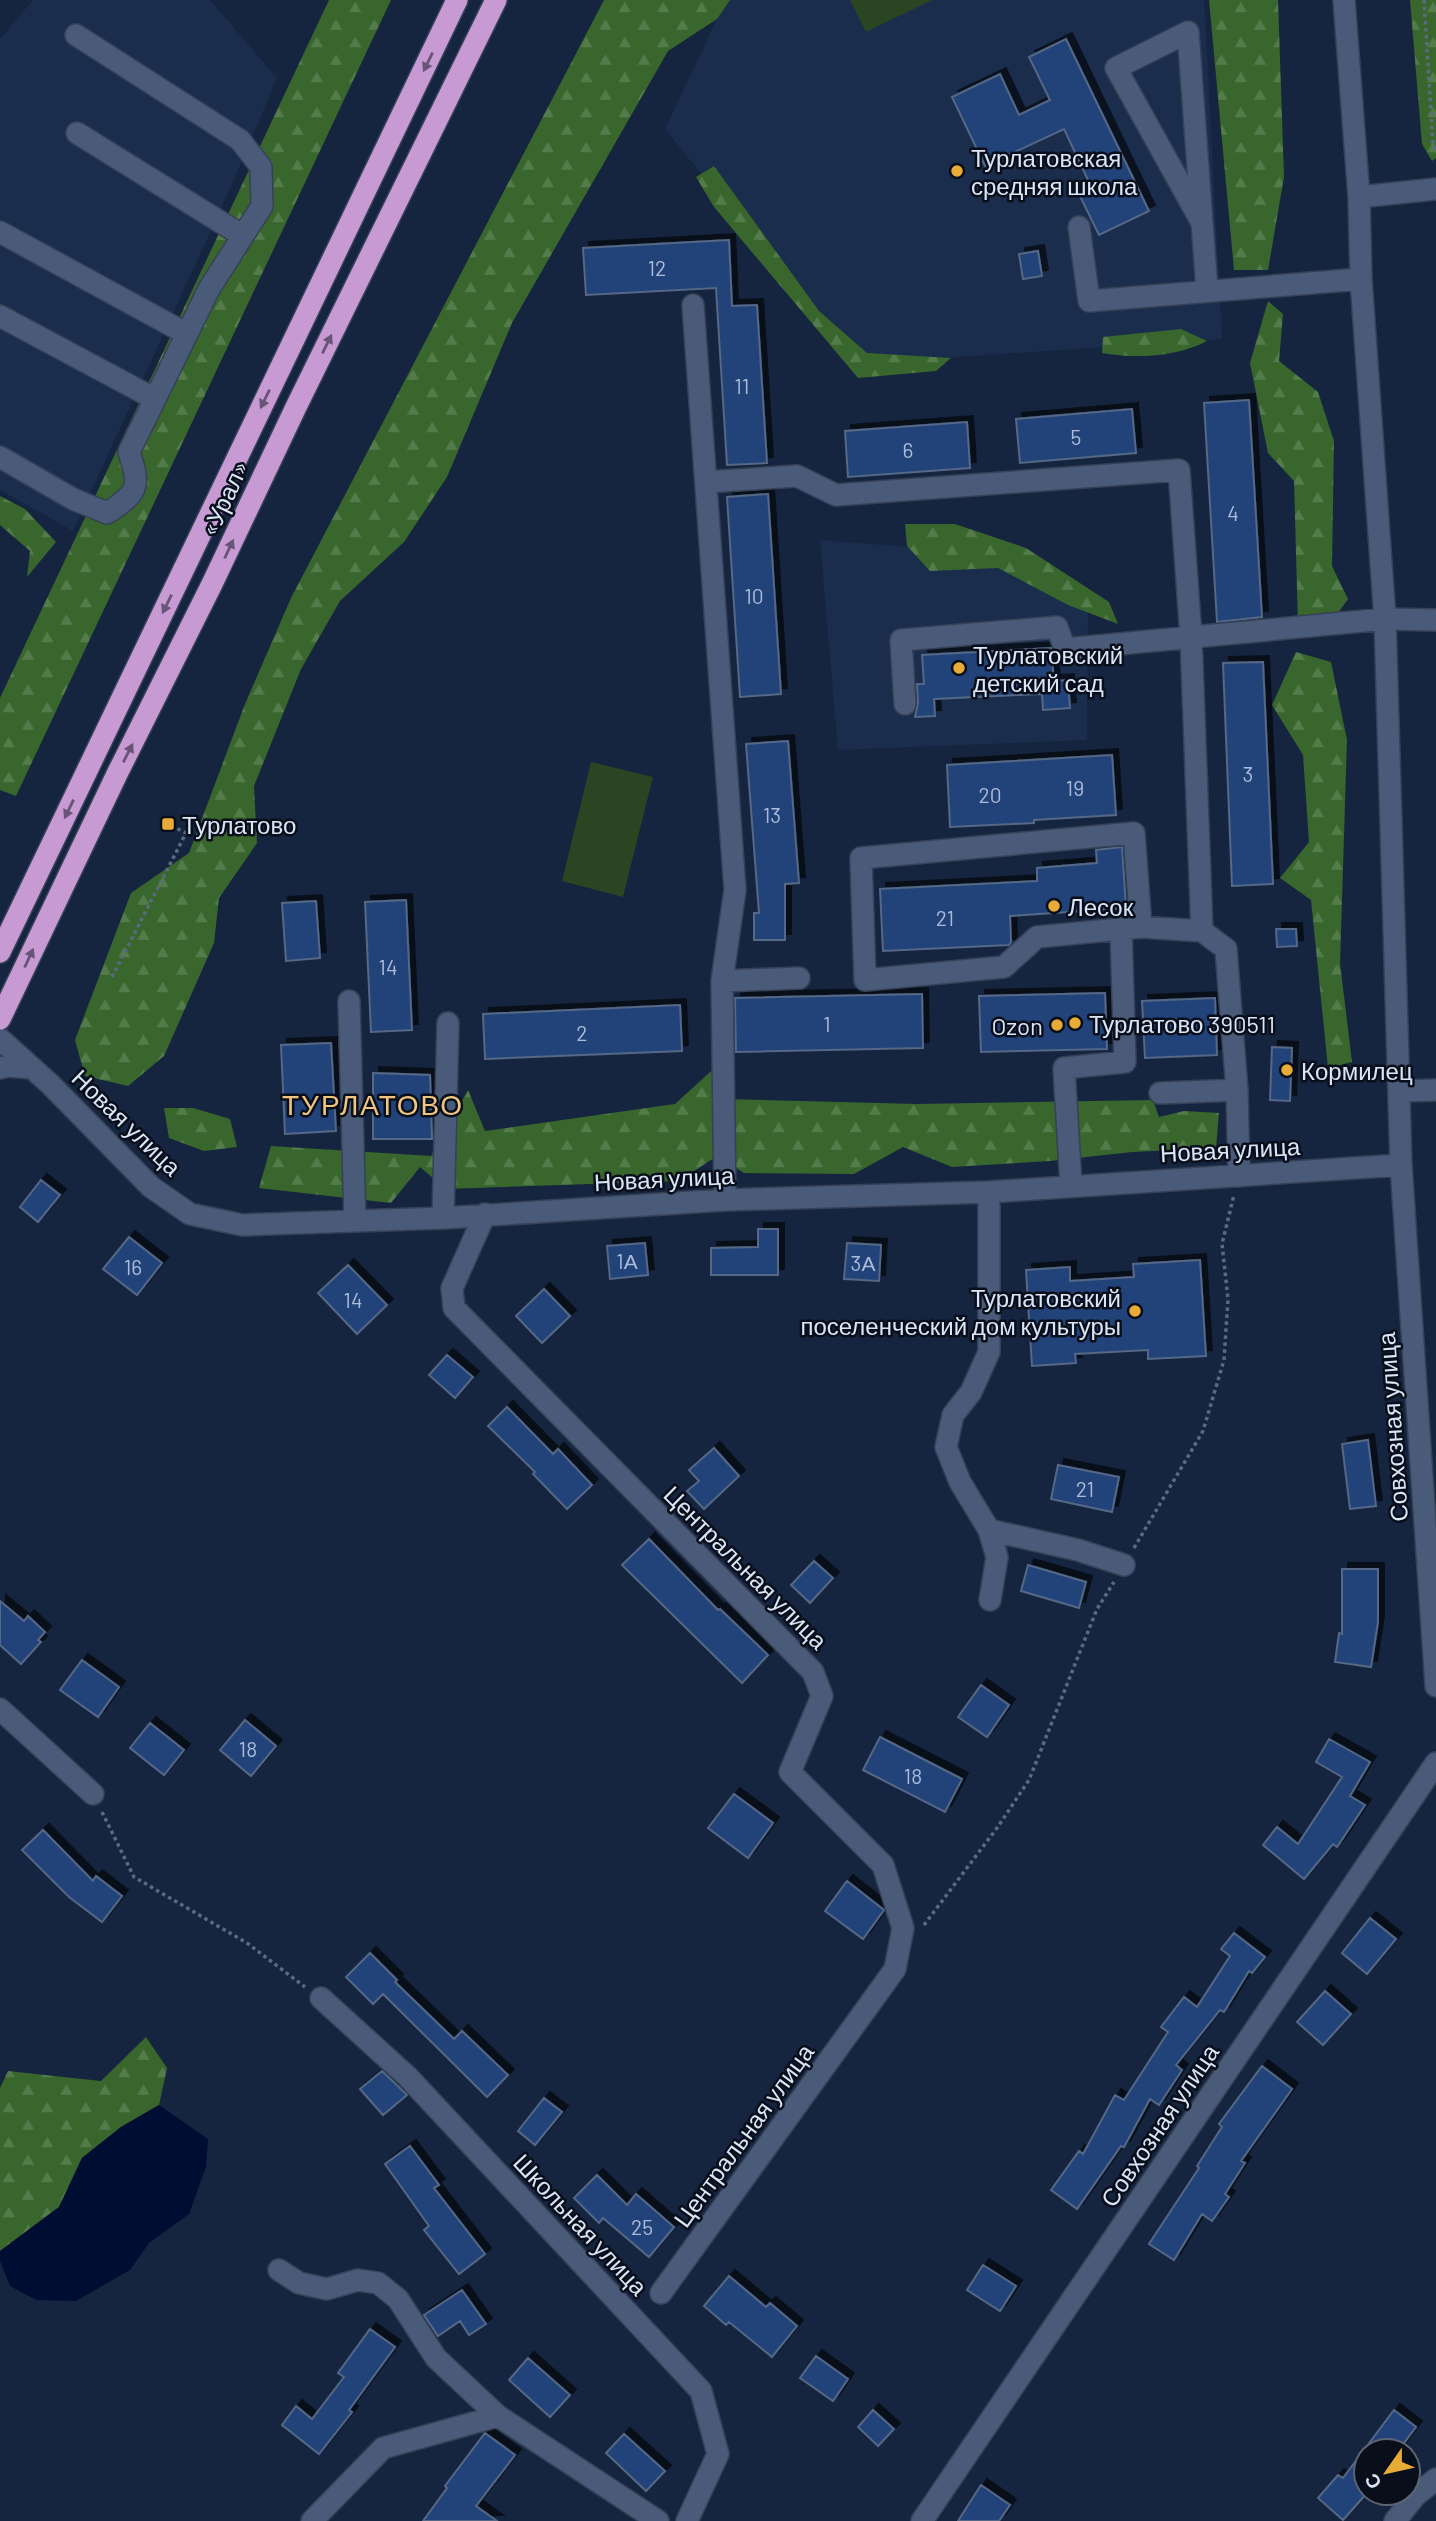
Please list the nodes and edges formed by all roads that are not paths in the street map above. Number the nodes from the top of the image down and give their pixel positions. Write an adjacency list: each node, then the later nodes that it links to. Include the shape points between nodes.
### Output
1 (457, 0): 26 (highway, «Урал», one-way to 26)
2 (496, 0): 30 (highway, «Урал», one-way to 2)
3 (1344, 0): 7 (street, Совхозная улица)
4 (76, 35): 11 (street, via 240,140 261,167 262,206)
5 (77, 133): 11 (street)
6 (1436, 189): 7 (street)
7 (1359, 197): 12 (street, Совхозная улица)
8 (1202, 223): 8 (street, via 1202,209 1188,32 1116,68); 13 (street)
9 (1079, 227): 13 (street, via 1089,301)
10 (0, 232): 16 (street)
11 (243, 236): 16 (street)
12 (1361, 279): 13 (street); 20 (street, Совхозная улица)
13 (1207, 290)
14 (693, 305): 19 (street)
15 (0, 316): 17 (street)
16 (187, 334): 17 (street)
17 (155, 399): 18 (street, via 129,452 138,476 130,498 107,513)
18 (0, 457)
19 (706, 482): 22 (street, via 797,476 836,495 1179,470); 28 (street, via 735,890)
20 (1385, 619): 21 (street); 22 (street); 37 (street, Совхозная улица)
21 (1436, 620)
22 (1191, 637): 23 (street, via 1065,649 1057,627 901,640); 25 (street)
23 (905, 704)
24 (1131, 928): 24 (street, via 1037,937 1004,967 865,980 861,858 1134,833); 25 (street); 41 (street, via 1125,1062 1064,1068)
25 (1202, 931): 35 (street, via 1226,949)
26 (0, 952)
27 (799, 978): 28 (street)
28 (722, 981): 43 (street)
29 (349, 1000): 46 (street)
30 (0, 1019)
31 (448, 1023): 45 (street)
32 (0, 1039): 34 (street, Новая улица)
33 (0, 1068): 34 (street)
34 (31, 1068): 46 (street, Новая улица, via 151,1187 190,1214 242,1225)
35 (1237, 1090): 38 (street); 40 (street)
36 (1436, 1090): 37 (street)
37 (1399, 1091): 39 (street, Совхозная улица)
38 (1160, 1093)
39 (1401, 1165): 40 (street, Новая улица); 50 (street, Совхозная улица)
40 (1239, 1176): 41 (street, Новая улица)
41 (1071, 1185): 42 (street, Новая улица)
42 (989, 1192): 43 (street, Новая улица); 47 (street, via 989,1352 971,1392 953,1415 946,1447 960,1482)
43 (724, 1200): 44 (street, Новая улица)
44 (485, 1214): 45 (street, Новая улица); 56 (street, Центральная улица, via 452,1288 454,1308 813,1672 822,1696 790,1772 883,1865 903,1928 895,1969)
45 (443, 1217): 46 (street, Новая улица)
46 (355, 1221)
47 (989, 1530): 48 (street); 49 (street, via 997,1557)
48 (1124, 1565)
49 (990, 1600)
50 (1436, 1686)
51 (0, 1709): 53 (street)
52 (1436, 1763): 59 (street, Совхозная улица)
53 (93, 1794)
54 (321, 1998): 62 (street, Школьная улица, via 408,2077 701,2391 718,2454)
55 (279, 2270): 57 (street, via 299,2283 327,2289 358,2280 378,2283 398,2299 436,2358)
56 (661, 2293)
57 (498, 2416): 60 (street, via 383,2448); 61 (street)
58 (1436, 2479): 63 (street)
59 (926, 2520)
60 (312, 2521)
61 (658, 2521)
62 (687, 2521)
63 (1395, 2521)

